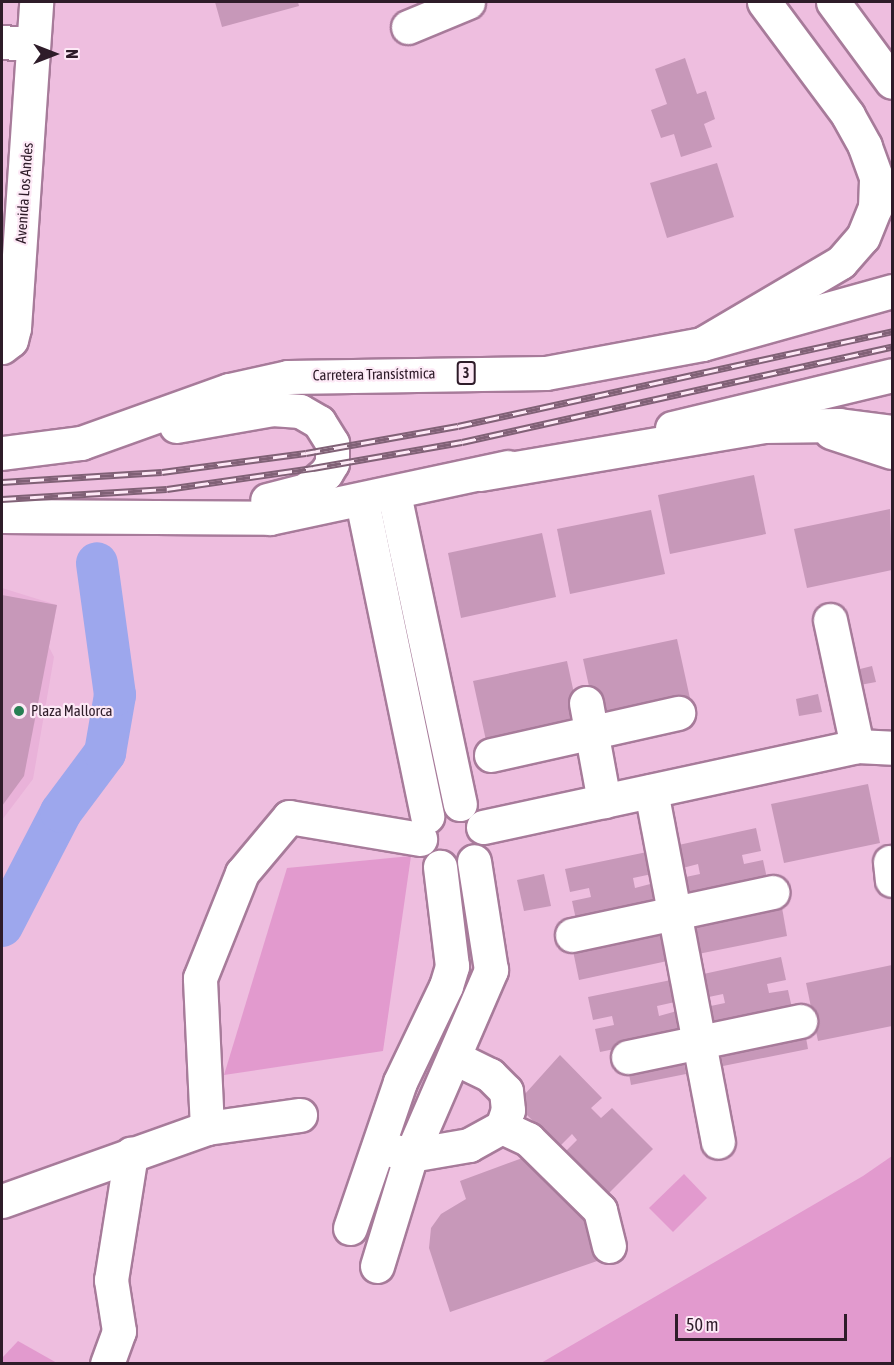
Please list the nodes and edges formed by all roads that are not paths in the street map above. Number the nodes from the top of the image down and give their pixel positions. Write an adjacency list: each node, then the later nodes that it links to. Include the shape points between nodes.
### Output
1 (36, 2): 7 (main road, Avenida Los Andes)
2 (468, 2): 5 (main road)
3 (764, 2): 12 (main road, via 848,115 865,146 876,177 875,208 863,237 841,262)
4 (832, 2): 8 (main road)
5 (408, 27)
6 (2, 42): 7 (main road)
7 (33, 44): 9 (main road, Avenida Los Andes)
8 (892, 82)
9 (12, 216): 11 (main road, Avenida Los Andes)
10 (892, 291): 12 (main road, Carretera Transístmica / 3)
11 (6, 344)
12 (702, 344): 16 (main road, Carretera Transístmica / 3, via 546,373 288,377 230,390)
13 (892, 375): 19 (main road)
14 (805, 424): 15 (main road); 17 (main road); 19 (main road, via 733,431)
15 (892, 432)
16 (81, 443): 18 (main road, Carretera Transístmica / 3); 23 (main road, via 286,409 320,422 332,443 333,455 317,483 292,496)
17 (892, 452)
18 (2, 453)
19 (480, 474): 20 (main road)
20 (394, 494): 21 (main road); 32 (main road)
21 (362, 501): 23 (main road, via 270,518); 33 (main road)
22 (2, 516): 23 (main road)
23 (86, 518)
24 (830, 620): 27 (main road)
25 (678, 714): 26 (main road)
26 (589, 717): 29 (main road); 31 (main road)
27 (857, 746): 28 (main road); 30 (main road)
28 (892, 748)
29 (492, 755)
30 (651, 791): 31 (main road); 38 (main road)
31 (604, 801): 34 (main road)
32 (460, 804): 33 (main road, via 441,805); 34 (main road, via 471,809)
33 (423, 827): 36 (main road, via 430,860); 46 (main road, via 289,817 242,873 200,978)
34 (483, 827): 35 (main road, via 485,839)
35 (474, 861): 36 (main road, via 464,867); 43 (main road, via 491,970)
36 (440, 867): 48 (main road, via 452,966 447,986 400,1082)
37 (772, 892): 38 (main road)
38 (675, 913): 39 (main road); 41 (main road)
39 (572, 935)
40 (800, 1021): 41 (main road)
41 (699, 1042): 42 (main road); 47 (main road)
42 (628, 1057)
43 (455, 1058): 45 (main road, via 490,1075 506,1091 507,1110); 50 (main road)
44 (300, 1115): 46 (main road)
45 (502, 1127): 50 (main road, via 469,1145); 53 (main road, via 528,1138 600,1210)
46 (207, 1128): 49 (main road)
47 (718, 1142)
48 (376, 1146): 50 (main road); 52 (main road)
49 (131, 1154): 51 (main road); 55 (main road, via 111,1280 119,1331)
50 (411, 1155): 54 (main road)
51 (2, 1201)
52 (350, 1228)
53 (609, 1246)
54 (377, 1266)
55 (107, 1364)

